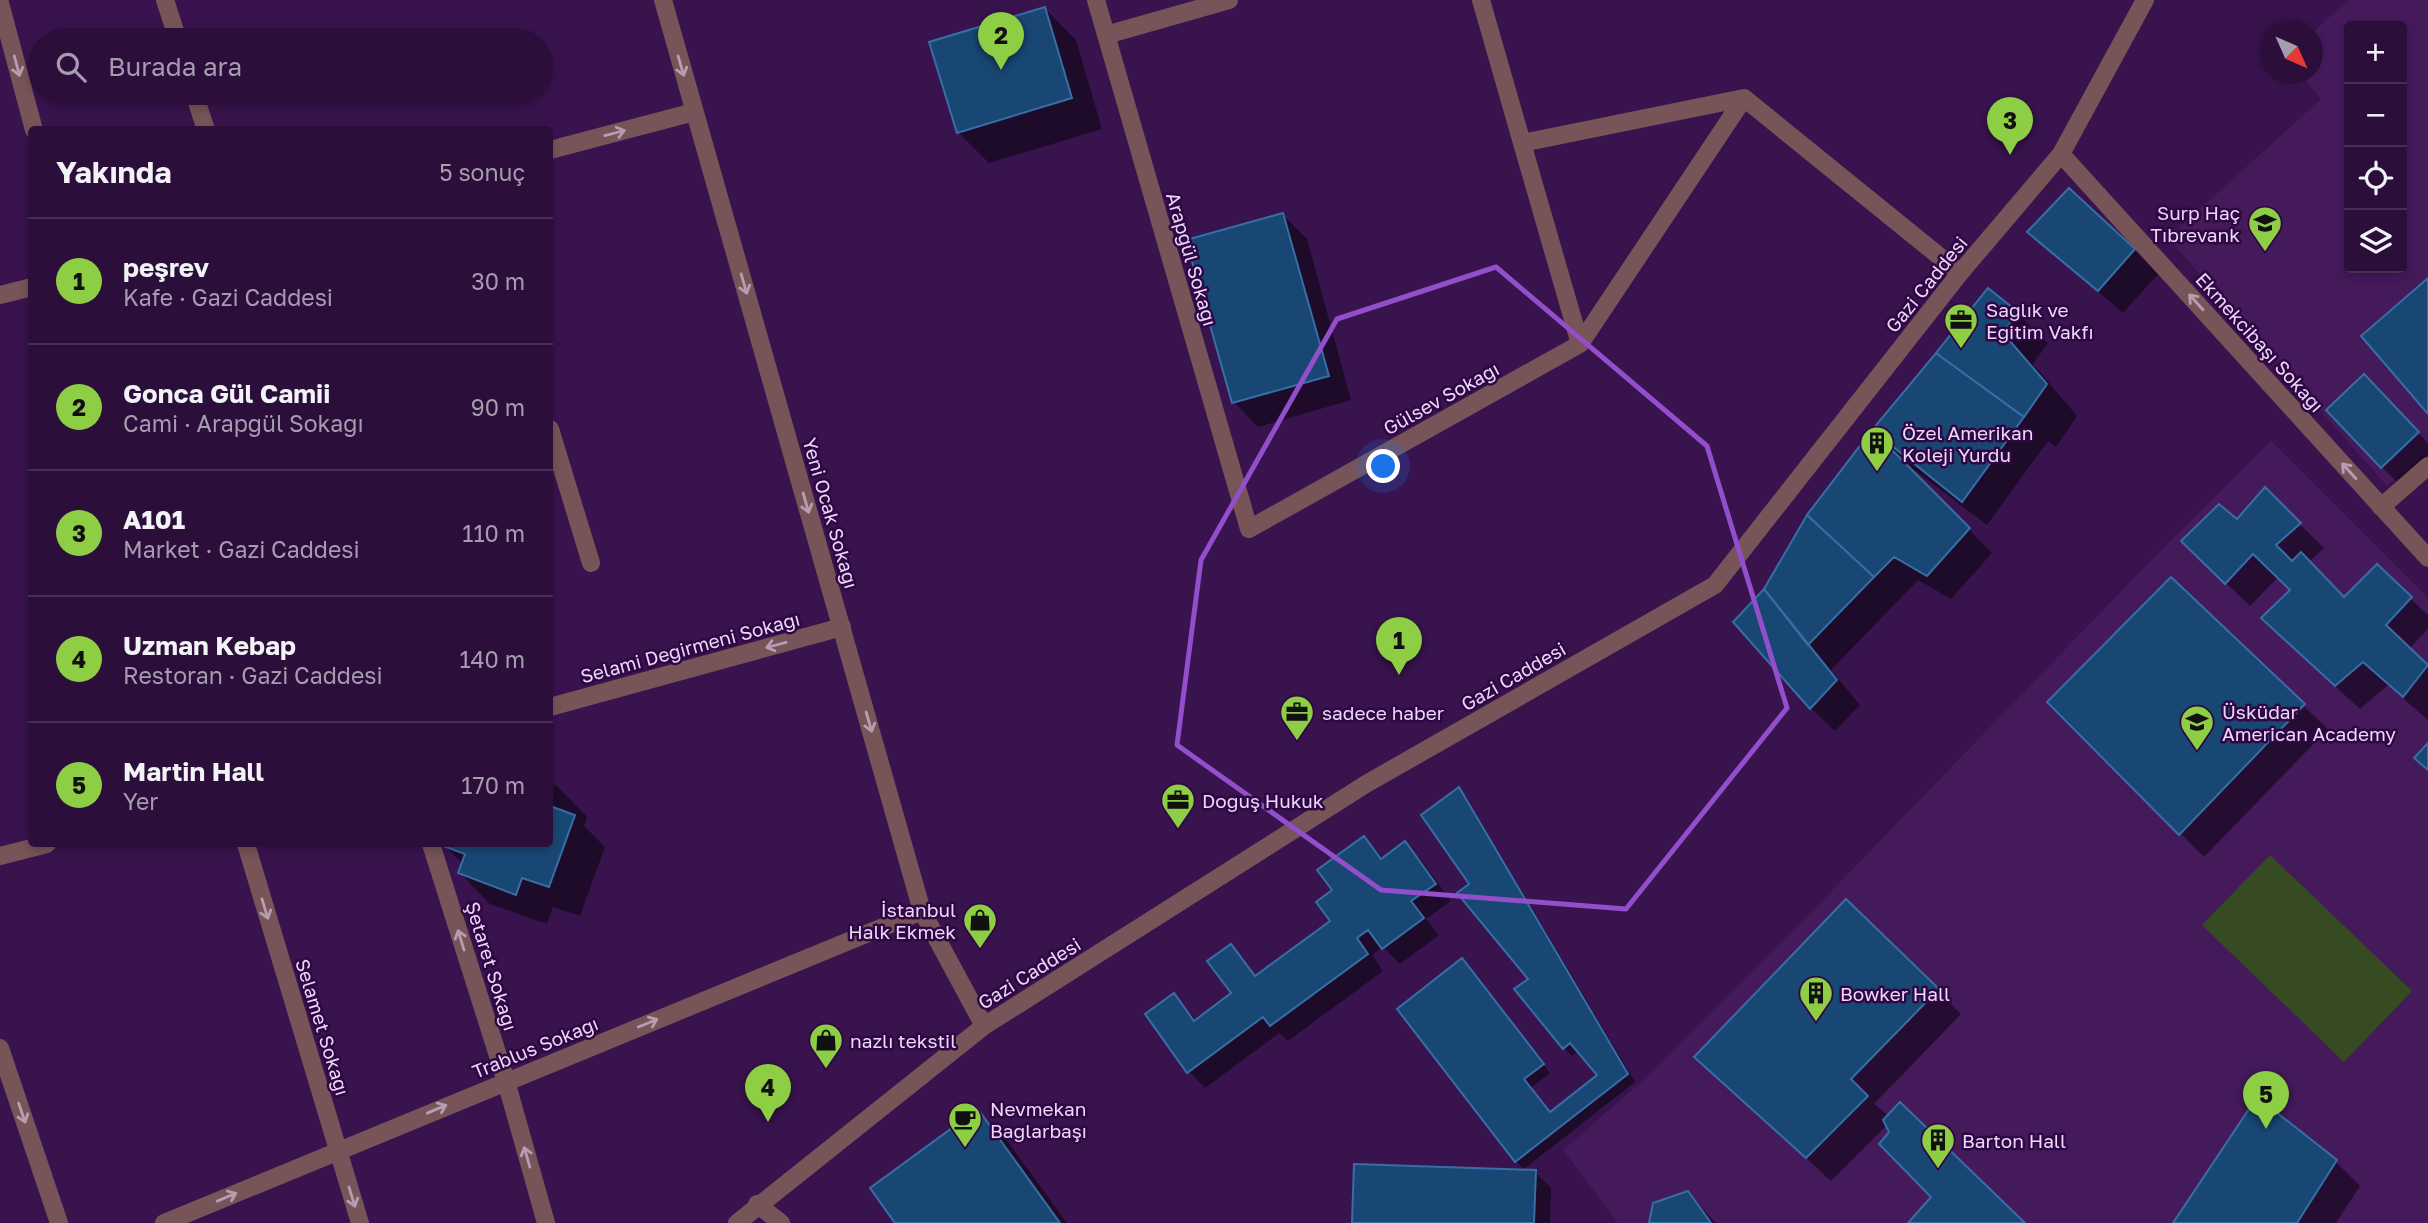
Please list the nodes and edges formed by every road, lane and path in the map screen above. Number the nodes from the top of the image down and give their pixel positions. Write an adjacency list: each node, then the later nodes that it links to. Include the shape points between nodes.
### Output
1 (165, 0): 8 (street)
2 (663, 0): 12 (street, Yeni Ocak Sokağı, one-way to 12)
3 (1096, 0): 9 (street, Arapgül Sokağı)
4 (1229, 0): 9 (street)
5 (1481, 0): 15 (street)
6 (2145, 0): 17 (street, Gazi Caddesi)
7 (0, 4): 13 (street, one-way to 13)
8 (174, 28)
9 (1106, 35): 25 (street, Arapgül Sokağı)
10 (1744, 98): 15 (street); 18 (street); 21 (street, Gülsev Sokağı)
11 (198, 105): 14 (street)
12 (694, 112): 16 (street, one-way to 12); 28 (street, Yeni Ocak Sokağı, one-way to 28)
13 (33, 126)
14 (205, 126)
15 (1522, 143): 21 (street)
16 (553, 149)
17 (2062, 154): 18 (street, Gazi Caddesi); 24 (street, Ekmekcibaşı Sokağı, one-way to 17)
18 (1960, 273): 35 (street, Gazi Caddesi, via 1715,585 1366,784)
19 (28, 288): 20 (street)
20 (0, 295)
21 (1580, 344): 25 (street, Gülsev Sokağı)
22 (553, 439): 27 (street)
23 (2428, 466): 24 (street)
24 (2381, 507): 26 (street, Ekmekcibaşı Sokağı)
25 (1249, 530)
26 (2428, 558)
27 (591, 563)
28 (842, 627): 29 (street, Selami Değirmeni Sokağı, one-way to 29); 34 (street, Yeni Ocak Sokağı, one-way to 34)
29 (553, 705)
30 (35, 847): 33 (street)
31 (247, 847): 38 (street, Selamet Sokağı, one-way to 38)
32 (432, 847): 37 (street, Şetaret Sokağı, one-way to 32)
33 (0, 856)
34 (922, 911): 35 (street, Yeni Ocak Sokağı); 37 (street, Trablus Sokağı, one-way to 34)
35 (984, 1027): 39 (street, Gazi Caddesi)
36 (0, 1048): 40 (street, one-way to 40)
37 (506, 1081): 38 (street, Trablus Sokağı, one-way to 37); 43 (street, Şetaret Sokağı, one-way to 37)
38 (338, 1151): 41 (street, Trablus Sokağı, one-way to 38); 42 (street, Selamet Sokağı, one-way to 42)
39 (757, 1204): 44 (street, Gazi Caddesi); 45 (street)
40 (59, 1223)
41 (164, 1223)
42 (360, 1223)
43 (546, 1223)
44 (737, 1223)
45 (781, 1223)

